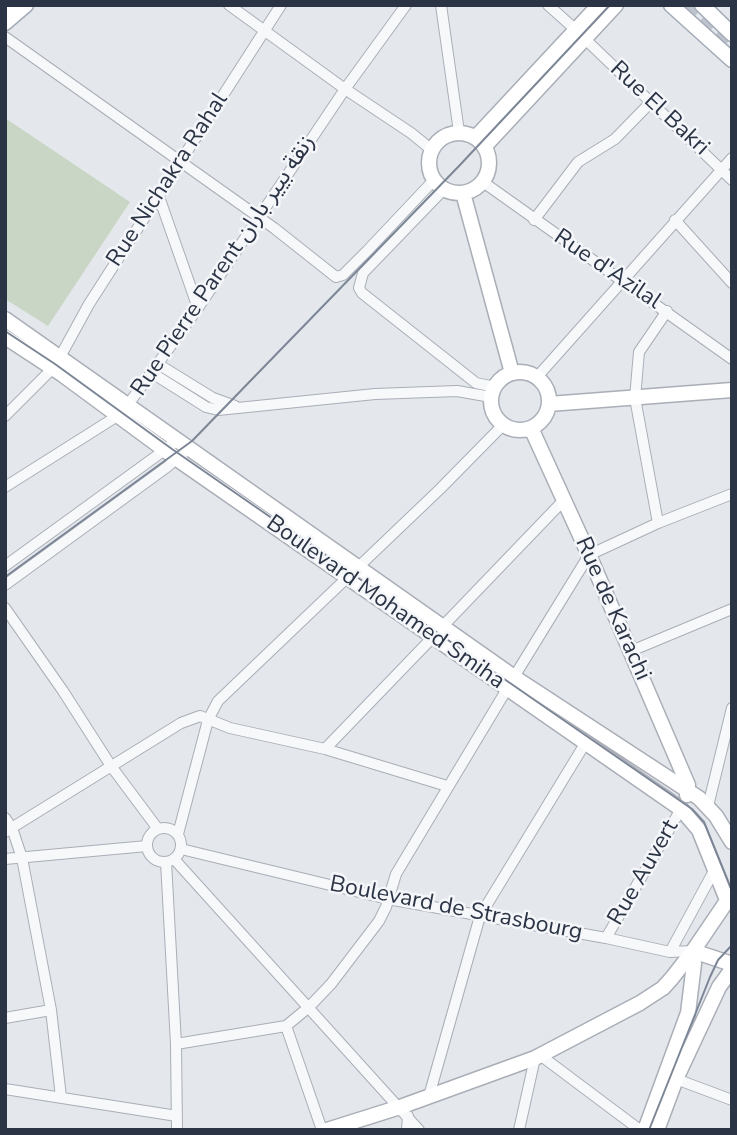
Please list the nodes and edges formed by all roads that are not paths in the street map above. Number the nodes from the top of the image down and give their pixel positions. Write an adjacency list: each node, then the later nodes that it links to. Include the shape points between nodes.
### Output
1 (12, 5): 12 (highway)
2 (26, 5): 13 (street)
3 (229, 5): 14 (street)
4 (281, 5): 14 (street, Rue Nichakra Rahal)
5 (406, 5): 19 (street, Rue Pierre Parent زنقة بيير باران)
6 (440, 5): 21 (street)
7 (548, 5): 16 (street, Rue El Bakri)
8 (599, 5): 16 (street)
9 (617, 5): 16 (street)
10 (671, 5): 18 (street)
11 (702, 5): 15 (street)
12 (5, 11)
13 (5, 23)
14 (265, 30): 19 (street); 25 (street, Rue Nichakra Rahal)
15 (732, 34)
16 (581, 35): 20 (street, Rue El Bakri); 22 (street)
17 (5, 37): 25 (street)
18 (732, 60)
19 (345, 89): 23 (street); 32 (street, Rue Pierre Parent زنقة بيير باران)
20 (651, 102): 26 (street, Rue El Bakri); 33 (street, via 615,139 578,162)
21 (459, 132): 22 (street); 23 (street, via 443,138)
22 (480, 142): 28 (street, via 489,155)
23 (432, 150): 29 (street, via 429,165)
24 (732, 158): 26 (street)
25 (180, 161): 31 (street, Rue Nichakra Rahal); 32 (street)
26 (722, 168): 27 (street, Rue El Bakri); 34 (street)
27 (732, 180)
28 (483, 182): 30 (street); 33 (street, Rue d'Azilal)
29 (439, 184): 30 (street); 32 (street, via 339,278); 47 (street, via 359,282 362,293)
30 (463, 193): 44 (street)
31 (158, 194): 37 (street); 42 (street, Rue Nichakra Rahal)
32 (258, 216): 37 (street, Rue Pierre Parent زنقة بيير باران)
33 (534, 220): 35 (street, Rue d'Azilal)
34 (675, 220): 35 (street); 36 (street)
35 (622, 281): 38 (street, Rue d'Azilal); 45 (street)
36 (732, 283)
37 (198, 308): 43 (street, Rue Pierre Parent زنقة بيير باران)
38 (667, 311): 41 (street, Rue d'Azilal); 48 (street, via 639,352)
39 (5, 319): 42 (street, Boulevard Mohamed Smiha)
40 (5, 337): 42 (street, Boulevard Mohamed Smiha)
41 (732, 359)
42 (57, 362): 50 (street, Boulevard Mohamed Smiha); 51 (street, Rue Nichakra Rahal)
43 (155, 369): 47 (street, via 235,407 375,394); 50 (street, Rue Pierre Parent زنقة بيير باران)
44 (512, 373): 45 (street); 47 (street, via 502,378)
45 (537, 377): 49 (street, via 546,387)
46 (732, 390): 48 (street)
47 (493, 392): 52 (street, via 494,412)
48 (635, 398): 49 (street); 58 (street)
49 (549, 404): 53 (street, via 543,419)
50 (123, 411): 54 (street, Boulevard Mohamed Smiha); 55 (street, Rue Pierre Parent زنقة بيير باران)
51 (5, 416)
52 (503, 425): 53 (street); 61 (street)
53 (531, 428): 57 (street, Rue de Karachi)
54 (177, 450): 60 (street); 61 (street, Boulevard Mohamed Smiha); 62 (street)
55 (5, 487)
56 (732, 494): 58 (street)
57 (564, 500): 59 (street, Rue de Karachi); 65 (street)
58 (658, 523): 59 (street)
59 (589, 555): 66 (street, Rue de Karachi); 67 (street)
60 (5, 566)
61 (351, 572): 65 (street, Boulevard Mohamed Smiha); 69 (street, via 218,701)
62 (5, 585)
63 (5, 608): 73 (street)
64 (732, 609): 66 (street)
65 (438, 632): 67 (street, Boulevard Mohamed Smiha); 71 (street)
66 (631, 651): 72 (street, Rue de Karachi)
67 (510, 683): 70 (street, Boulevard Mohamed Smiha); 74 (street, Boulevard Mohamed Smiha); 75 (street)
68 (732, 708): 77 (street)
69 (208, 720): 71 (street); 73 (street, via 193,717); 82 (street)
70 (586, 741): 78 (street, Boulevard Mohamed Smiha); 92 (street)
71 (325, 749): 75 (street)
72 (680, 764): 74 (street); 76 (street, Rue de Karachi)
73 (111, 766): 80 (street); 81 (street)
74 (665, 777): 76 (street, Boulevard Mohamed Smiha)
75 (447, 786): 91 (street, via 396,874)
76 (689, 791): 77 (street, Boulevard Mohamed Smiha); 78 (street)
77 (708, 806): 83 (street, Boulevard Mohamed Smiha)
78 (681, 809): 89 (street, Boulevard Mohamed Smiha, via 699,830); 93 (street, Rue Auvert)
79 (5, 818): 81 (street)
80 (158, 829): 82 (street); 84 (street, via 150,834)
81 (8, 830): 86 (street)
82 (178, 834): 85 (street)
83 (731, 843)
84 (146, 846): 86 (street); 88 (street, via 151,857)
85 (181, 849): 88 (street); 91 (street, Boulevard de Strasbourg)
86 (22, 858): 87 (street); 100 (street)
87 (5, 859)
88 (170, 861): 99 (street); 103 (street)
89 (715, 869): 90 (street, Boulevard Mohamed Smiha); 95 (street)
90 (729, 896): 94 (street)
91 (388, 899): 92 (street, Boulevard de Strasbourg); 99 (street, via 379,921)
92 (480, 916): 93 (street, Boulevard de Strasbourg); 107 (street)
93 (606, 938): 95 (street, Boulevard de Strasbourg)
94 (693, 951): 95 (street, Boulevard de Strasbourg); 96 (street, Boulevard de Strasbourg); 104 (street, via 653,995); 117 (street, via 688,1013)
95 (670, 953)
96 (732, 966): 98 (street)
97 (732, 986): 98 (street)
98 (712, 1002): 105 (street)
99 (309, 1007): 102 (street); 110 (street)
100 (51, 1010): 101 (street); 108 (street)
101 (5, 1018)
102 (286, 1026): 103 (street); 113 (street)
103 (176, 1044): 111 (street)
104 (538, 1057): 107 (street); 116 (street); 117 (street)
105 (676, 1079): 109 (street); 118 (street)
106 (5, 1089): 108 (street)
107 (429, 1096): 110 (street)
108 (61, 1097): 111 (street)
109 (732, 1100)
110 (404, 1111): 113 (street); 114 (street); 115 (street)
111 (177, 1116): 112 (street)
112 (177, 1130)
113 (325, 1130)
114 (407, 1130)
115 (419, 1130)
116 (519, 1130)
117 (642, 1130)
118 (657, 1130)

